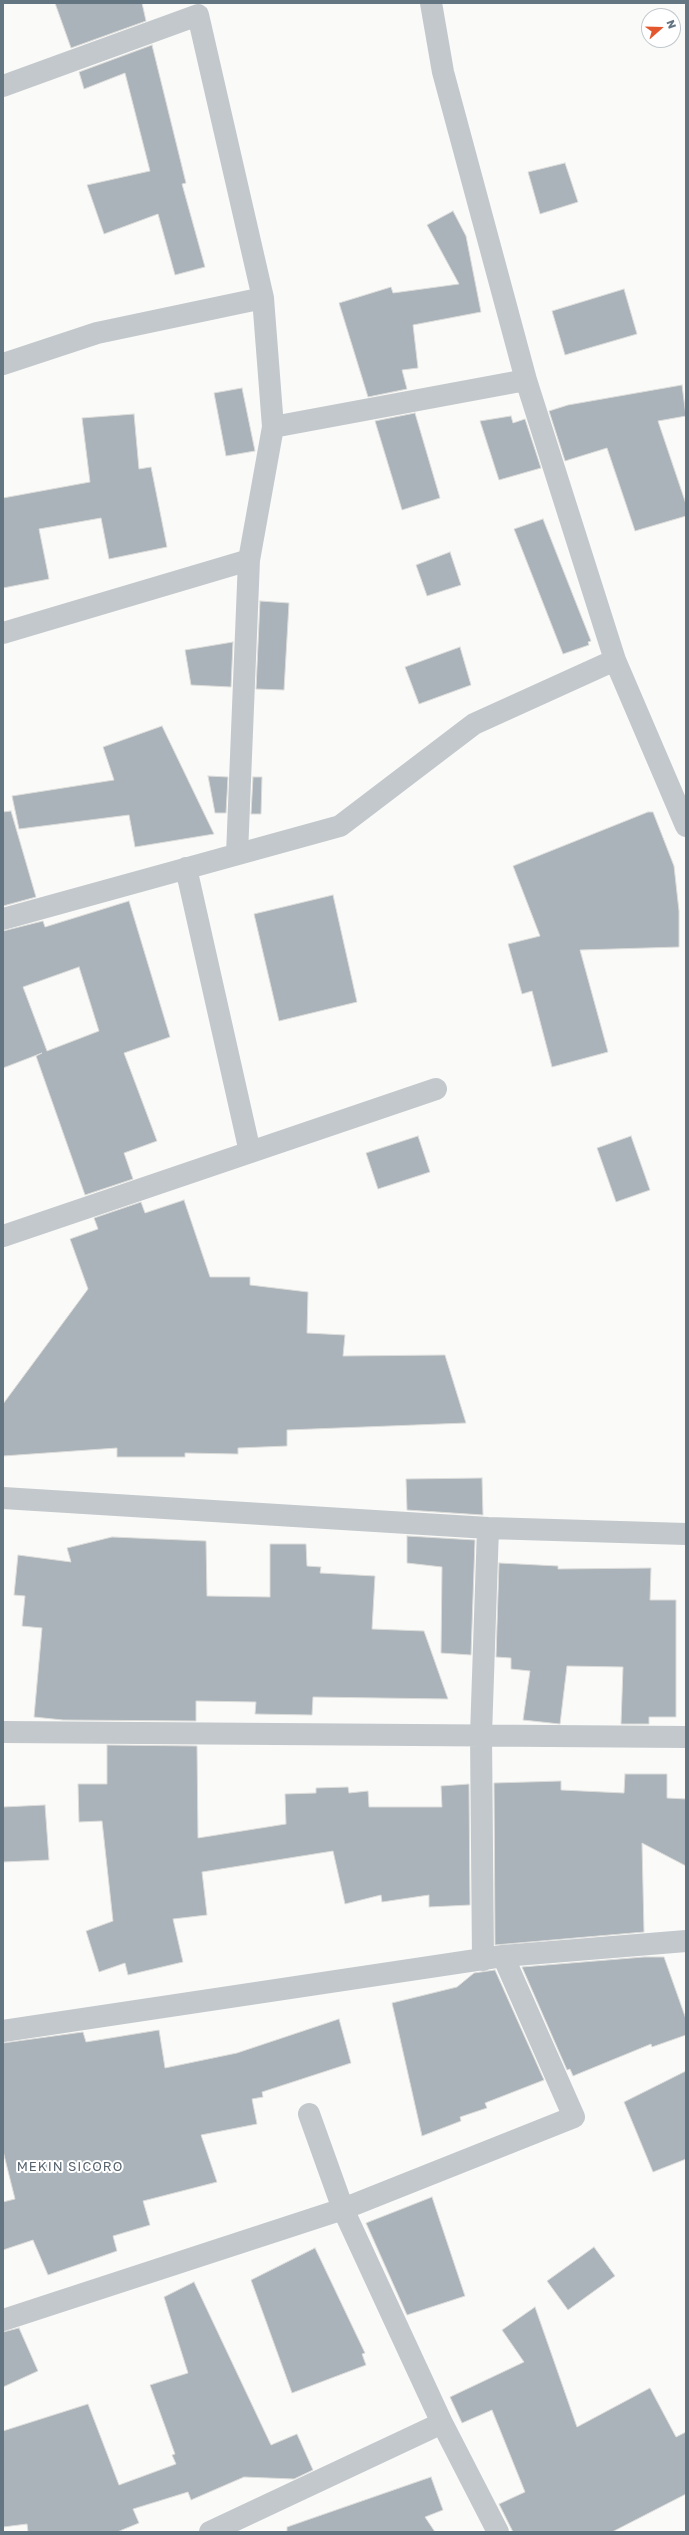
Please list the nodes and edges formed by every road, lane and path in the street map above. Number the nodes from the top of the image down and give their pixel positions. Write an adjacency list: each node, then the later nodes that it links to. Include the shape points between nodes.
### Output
1 (431, 3): 5 (street, via 443,72)
2 (3, 86): 3 (street, via 198,15)
3 (263, 298): 4 (street, via 97,333); 6 (street)
4 (3, 364)
5 (526, 380): 6 (street); 9 (street)
6 (273, 427): 7 (street)
7 (249, 560): 8 (street); 11 (street)
8 (3, 633)
9 (615, 660): 10 (street); 11 (street, via 474,724 340,826)
10 (686, 826)
11 (237, 854): 12 (street)
12 (186, 868): 13 (street); 15 (street)
13 (3, 919)
14 (436, 1089): 15 (street)
15 (250, 1152): 16 (street)
16 (3, 1236)
17 (3, 1498): 18 (street)
18 (488, 1528): 19 (street); 21 (street)
19 (686, 1534)
20 (3, 1732): 21 (street)
21 (481, 1735): 22 (street); 24 (street)
22 (686, 1737)
23 (684, 1946): 24 (street)
24 (493, 1958): 25 (street); 27 (street, via 574,2117)
25 (3, 2031)
26 (309, 2114): 27 (street)
27 (343, 2209): 28 (street); 29 (street)
28 (3, 2320)
29 (442, 2423): 30 (street); 31 (street)
30 (210, 2532)
31 (498, 2532)

